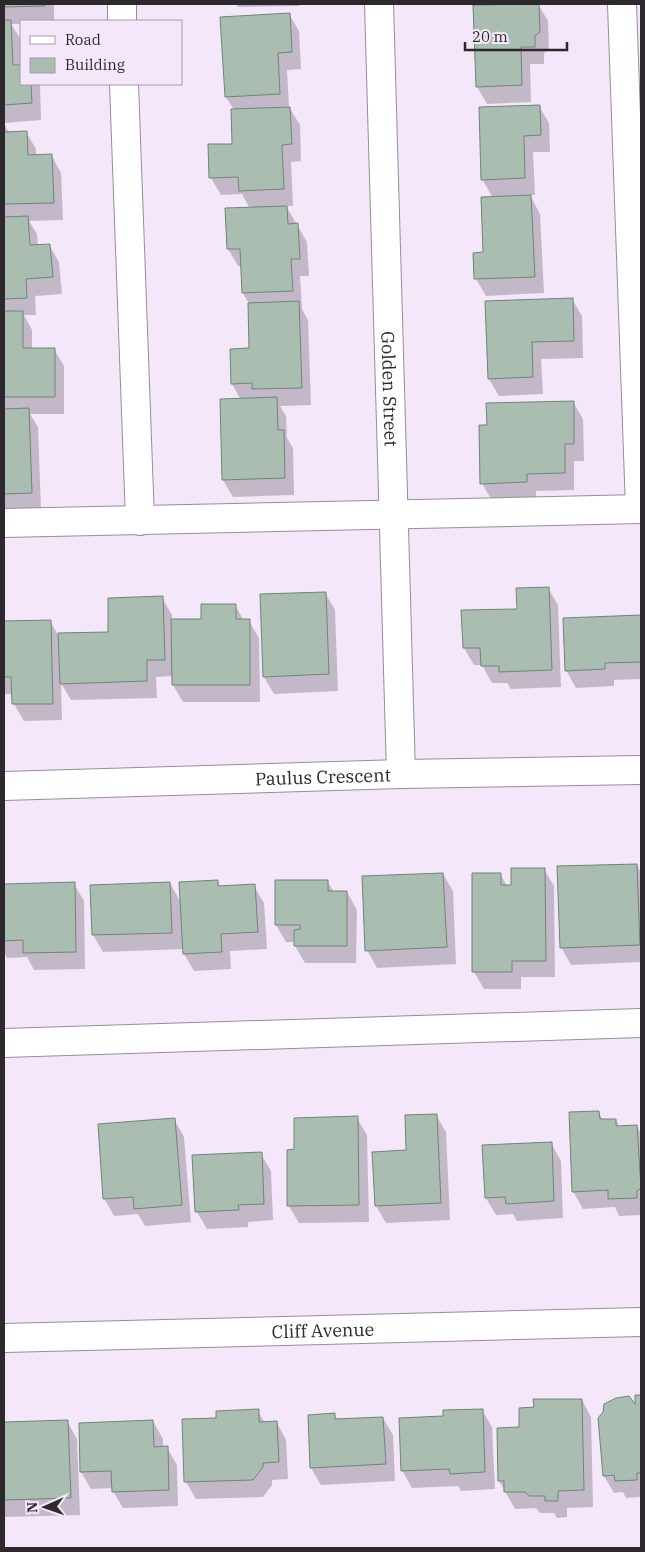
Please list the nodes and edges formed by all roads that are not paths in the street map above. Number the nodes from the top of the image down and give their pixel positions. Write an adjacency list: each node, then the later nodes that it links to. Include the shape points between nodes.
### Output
1 (122, 4): 4 (street)
2 (379, 4): 7 (street, Golden Street)
3 (622, 4): 6 (street)
4 (122, 20)
5 (124, 85): 8 (street)
6 (641, 509): 7 (street)
7 (394, 514): 8 (street); 11 (street, Golden Street)
8 (140, 520): 9 (street)
9 (4, 523)
10 (641, 770): 11 (street, Paulus Crescent)
11 (401, 774): 12 (street, Paulus Crescent)
12 (4, 786)
13 (641, 1023): 14 (street)
14 (4, 1044)
15 (641, 1322): 16 (street, Cliff Avenue)
16 (4, 1338)

